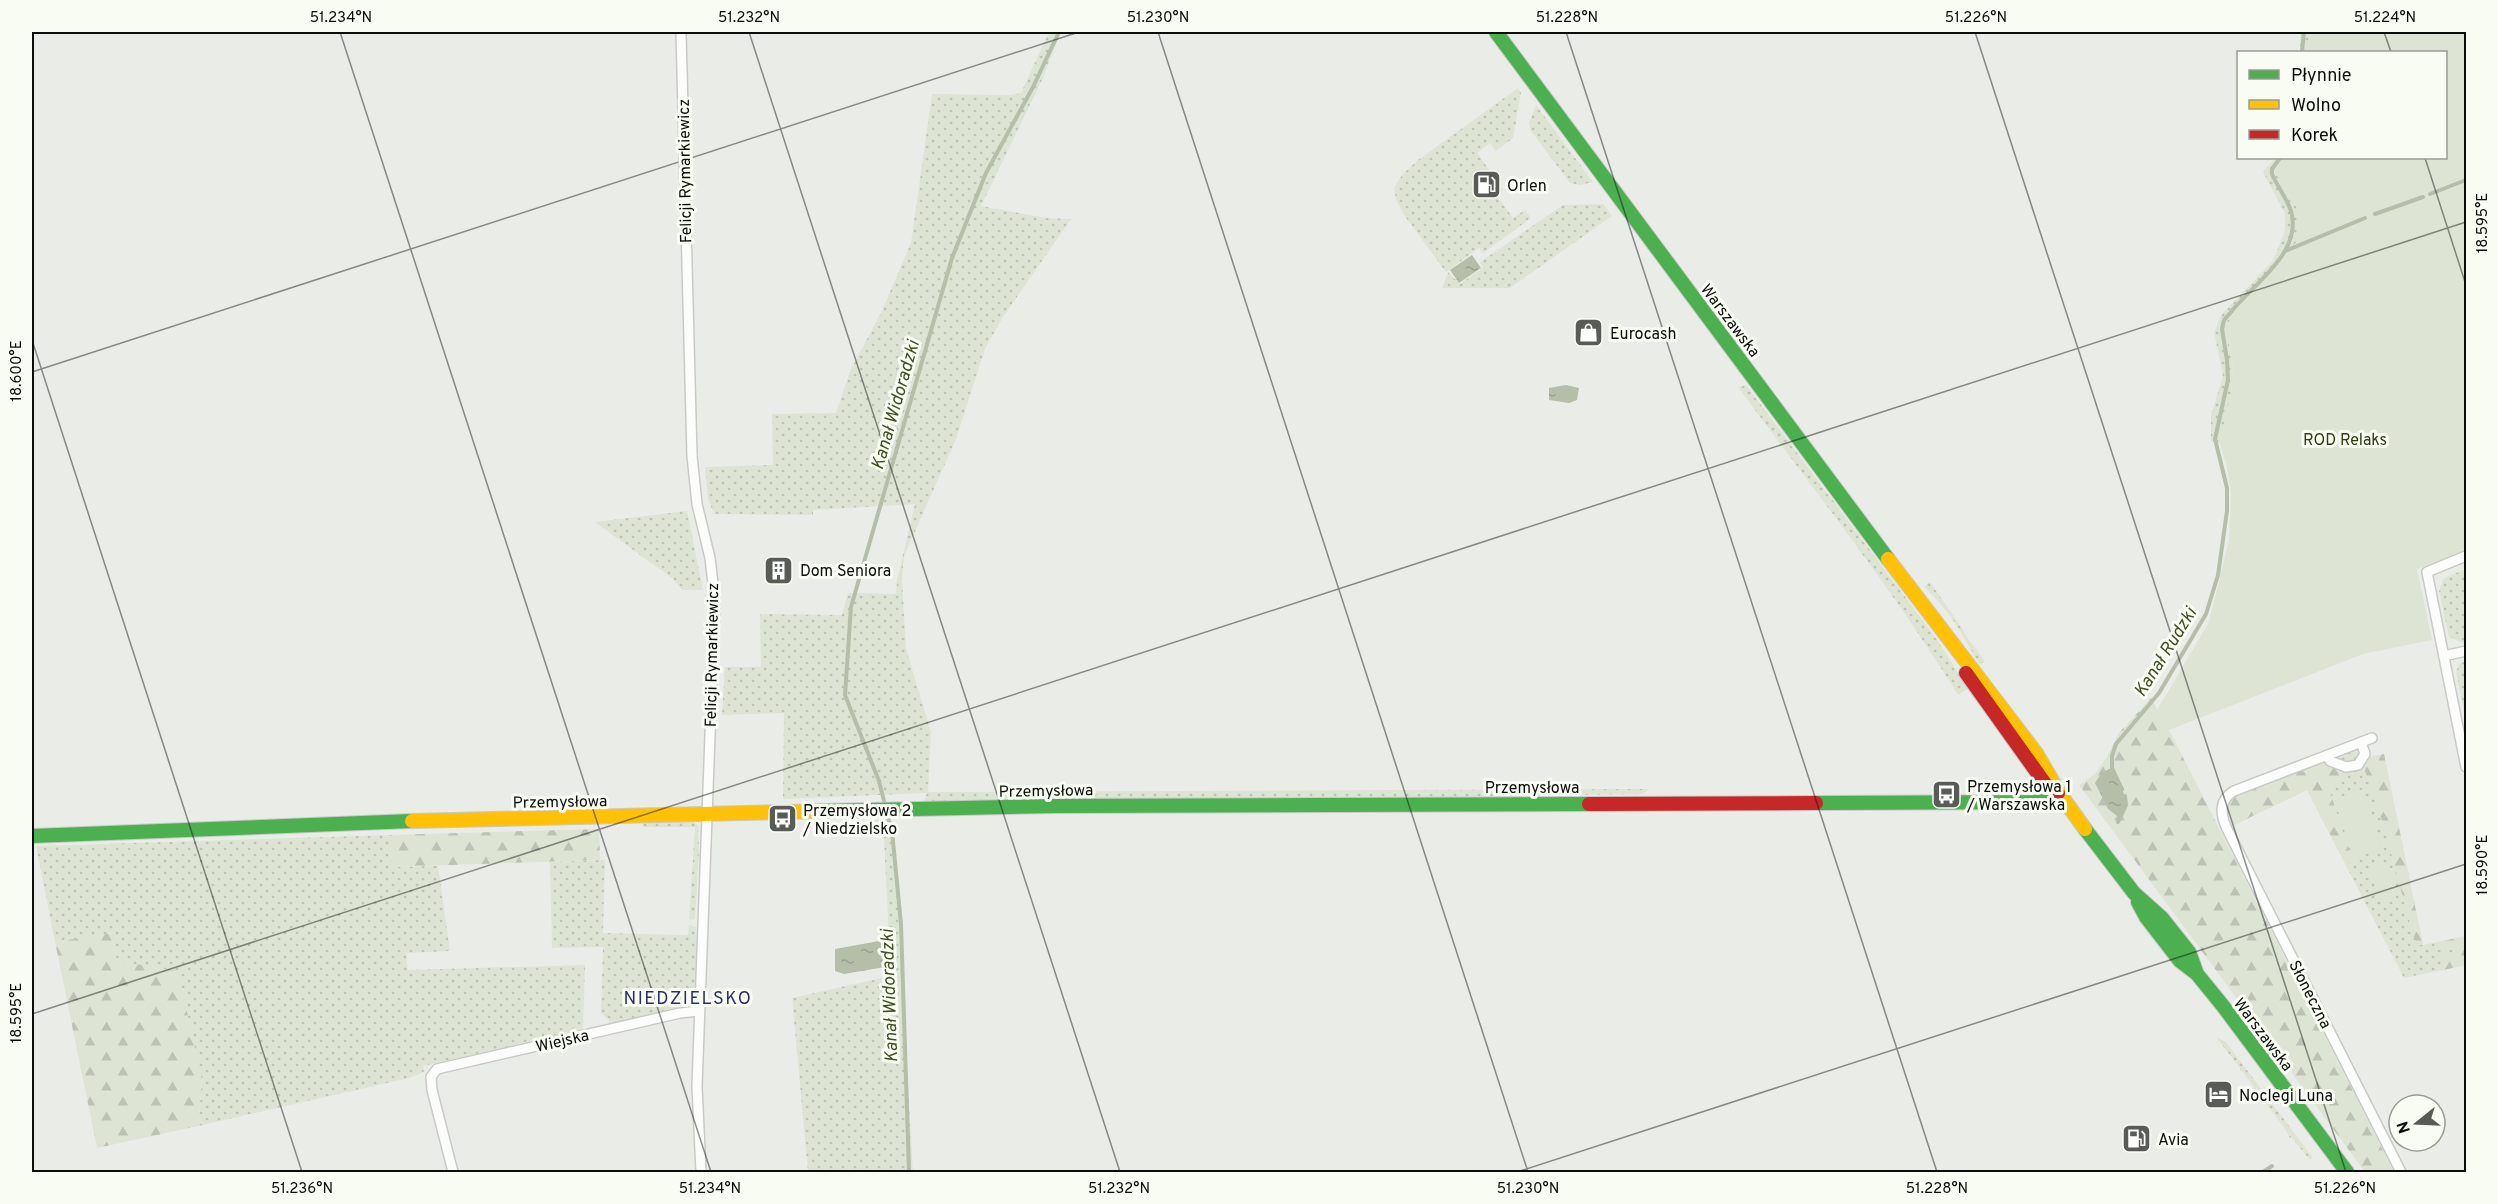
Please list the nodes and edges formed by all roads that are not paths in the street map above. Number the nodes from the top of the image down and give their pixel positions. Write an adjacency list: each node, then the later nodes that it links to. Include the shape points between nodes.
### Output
1 (681, 32): 11 (street, Felicji Rymarkiewicz, via 692,456 715,602)
2 (1496, 32): 10 (street, Warszawska, via 2036,753)
3 (2466, 556): 5 (street, via 2427,572)
4 (2466, 651): 5 (street)
5 (2444, 656): 9 (street)
6 (2372, 738): 7 (street)
7 (2361, 742): 8 (street); 8 (street, via 2365,754 2358,765 2346,767 2330,761)
8 (2327, 754): 17 (street, Słoneczna, via 2234,791 2223,802 2222,815)
9 (2466, 767)
10 (2060, 794): 11 (street, Przemysłowa, via 2052,800 2034,802 1056,806); 16 (street, Warszawska, via 2134,893 2146,917 2180,961 2197,974)
11 (705, 814): 12 (street, Przemysłowa); 13 (street, Felicji Rymarkiewicz)
12 (32, 836)
13 (699, 1011): 14 (street, Wiejska, via 433,1072); 15 (street, Felicji Rymarkiewicz)
14 (453, 1173)
15 (701, 1173)
16 (2347, 1173)
17 (2401, 1173)

